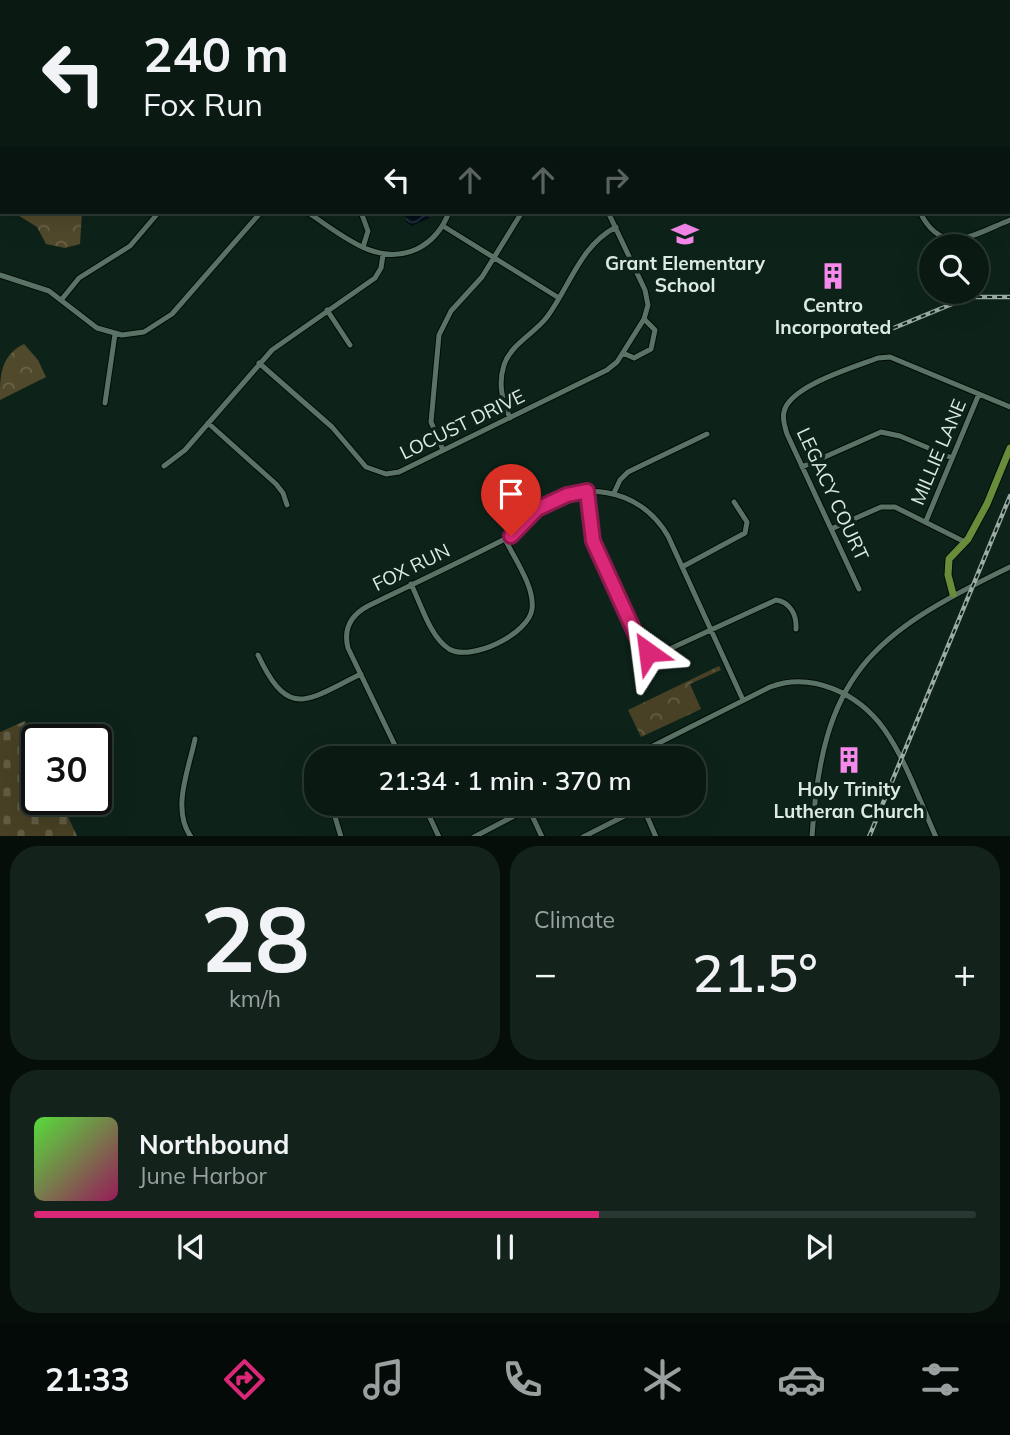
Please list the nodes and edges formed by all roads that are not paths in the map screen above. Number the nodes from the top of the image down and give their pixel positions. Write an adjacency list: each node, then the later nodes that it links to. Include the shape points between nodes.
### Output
1 (157, 214): 17 (street, via 130,246 79,278)
2 (259, 214): 20 (street, via 163,322 144,332)
3 (310, 214): 12 (street)
4 (362, 214): 12 (street, via 368,231)
5 (448, 214): 10 (street)
6 (521, 214): 14 (street)
7 (609, 214): 11 (street, LOCUST DRIVE)
8 (921, 214): 9 (street, via 931,230 951,239 966,238)
9 (1010, 220)
10 (443, 226): 13 (street, via 415,250); 14 (street)
11 (615, 227): 16 (street, via 590,246); 19 (street, LOCUST DRIVE, via 645,290 648,305)
12 (363, 247): 13 (street)
13 (383, 255): 18 (street, via 374,278)
14 (494, 258): 16 (street); 31 (street, via 451,311 439,335 431,422)
15 (0, 275): 17 (street, via 36,285)
16 (559, 298): 27 (street, via 545,320 506,359 501,394)
17 (62, 299): 20 (street, via 89,324)
18 (327, 310): 21 (street); 23 (street, via 281,341)
19 (644, 319): 22 (street, LOCUST DRIVE); 22 (street, LOCUST DRIVE, via 655,330 651,349 634,358)
20 (115, 334): 25 (street)
21 (350, 345)
22 (622, 353): 27 (street, LOCUST DRIVE, via 607,370)
23 (259, 363): 28 (street); 31 (street, LOCUST DRIVE, via 332,427 373,471 393,474)
24 (979, 394): 26 (street, LEGACY COURT); 32 (street, MILLIE LANE); 34 (street, LEGACY COURT, via 903,361 878,358 802,390 787,403 784,423)
25 (105, 403)
26 (1010, 407)
27 (510, 418): 31 (street, LOCUST DRIVE)
28 (208, 423): 33 (street); 38 (street, via 276,484)
29 (707, 434): 36 (street, via 628,472)
30 (1010, 449): 42 (main road)
31 (443, 450)
32 (952, 458): 34 (street, via 881,432); 39 (street, MILLIE LANE)
33 (164, 466)
34 (802, 467): 40 (street, LEGACY COURT)
35 (587, 491): 36 (street, FOX RUN); 41 (street, FOX RUN, via 537,509); 48 (street, via 593,541 643,649 657,654)
36 (614, 493): 43 (street, FOX RUN, via 636,502 657,520)
37 (734, 502): 43 (street, via 747,522 745,533)
38 (287, 505)
39 (926, 521): 40 (street, via 895,507 881,507); 42 (street)
40 (831, 529): 46 (street, LEGACY COURT)
41 (505, 539): 45 (street, FOX RUN); 45 (street, via 531,596 532,609 520,629 490,645 472,653 448,648 439,640)
42 (965, 542): 47 (main road, via 949,559)
43 (682, 567): 48 (street, FOX RUN)
44 (1010, 567): 47 (street)
45 (411, 584): 51 (street, FOX RUN, via 359,611 350,621 346,641)
46 (859, 589)
47 (953, 594): 52 (street, via 883,643)
48 (710, 629): 49 (street, via 776,600 789,606); 53 (street, FOX RUN)
49 (796, 629)
50 (258, 655): 51 (street, via 277,690 297,699 308,699)
51 (361, 674): 55 (street, FOX RUN)
52 (843, 694): 53 (street, via 815,682 794,681); 70 (street, via 821,751); 71 (street, via 871,714 887,733)
53 (743, 700): 56 (street)
54 (195, 739): 63 (street, via 181,809)
55 (396, 746)
56 (653, 746)
57 (335, 816): 64 (street)
58 (429, 816): 65 (street)
59 (515, 816): 66 (street)
60 (532, 816): 67 (street)
61 (624, 816): 68 (street)
62 (646, 816): 69 (street)
63 (191, 836)
64 (341, 836)
65 (439, 836)
66 (474, 836)
67 (542, 836)
68 (583, 836)
69 (656, 836)
70 (812, 836)
71 (936, 836)

